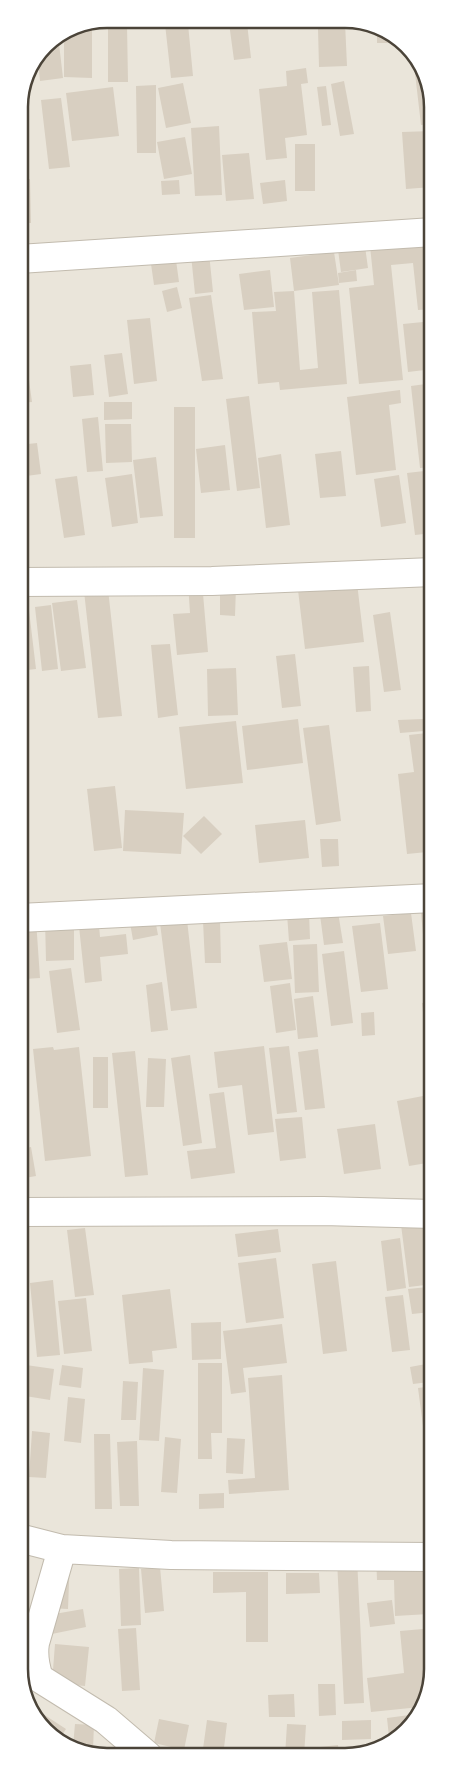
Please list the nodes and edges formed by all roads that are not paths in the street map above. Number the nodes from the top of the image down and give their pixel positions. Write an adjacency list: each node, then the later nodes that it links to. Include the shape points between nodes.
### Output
1 (424, 233): 2 (street)
2 (28, 258)
3 (424, 572): 4 (street, via 212,581)
4 (28, 582)
5 (424, 898): 6 (street)
6 (28, 918)
7 (28, 1212): 8 (street)
8 (424, 1214)
9 (28, 1540): 10 (street)
10 (62, 1549): 11 (street, via 171,1555); 12 (street)
11 (424, 1557)
12 (28, 1665)
13 (28, 1669): 14 (street, via 106,1720)
14 (139, 1748)

